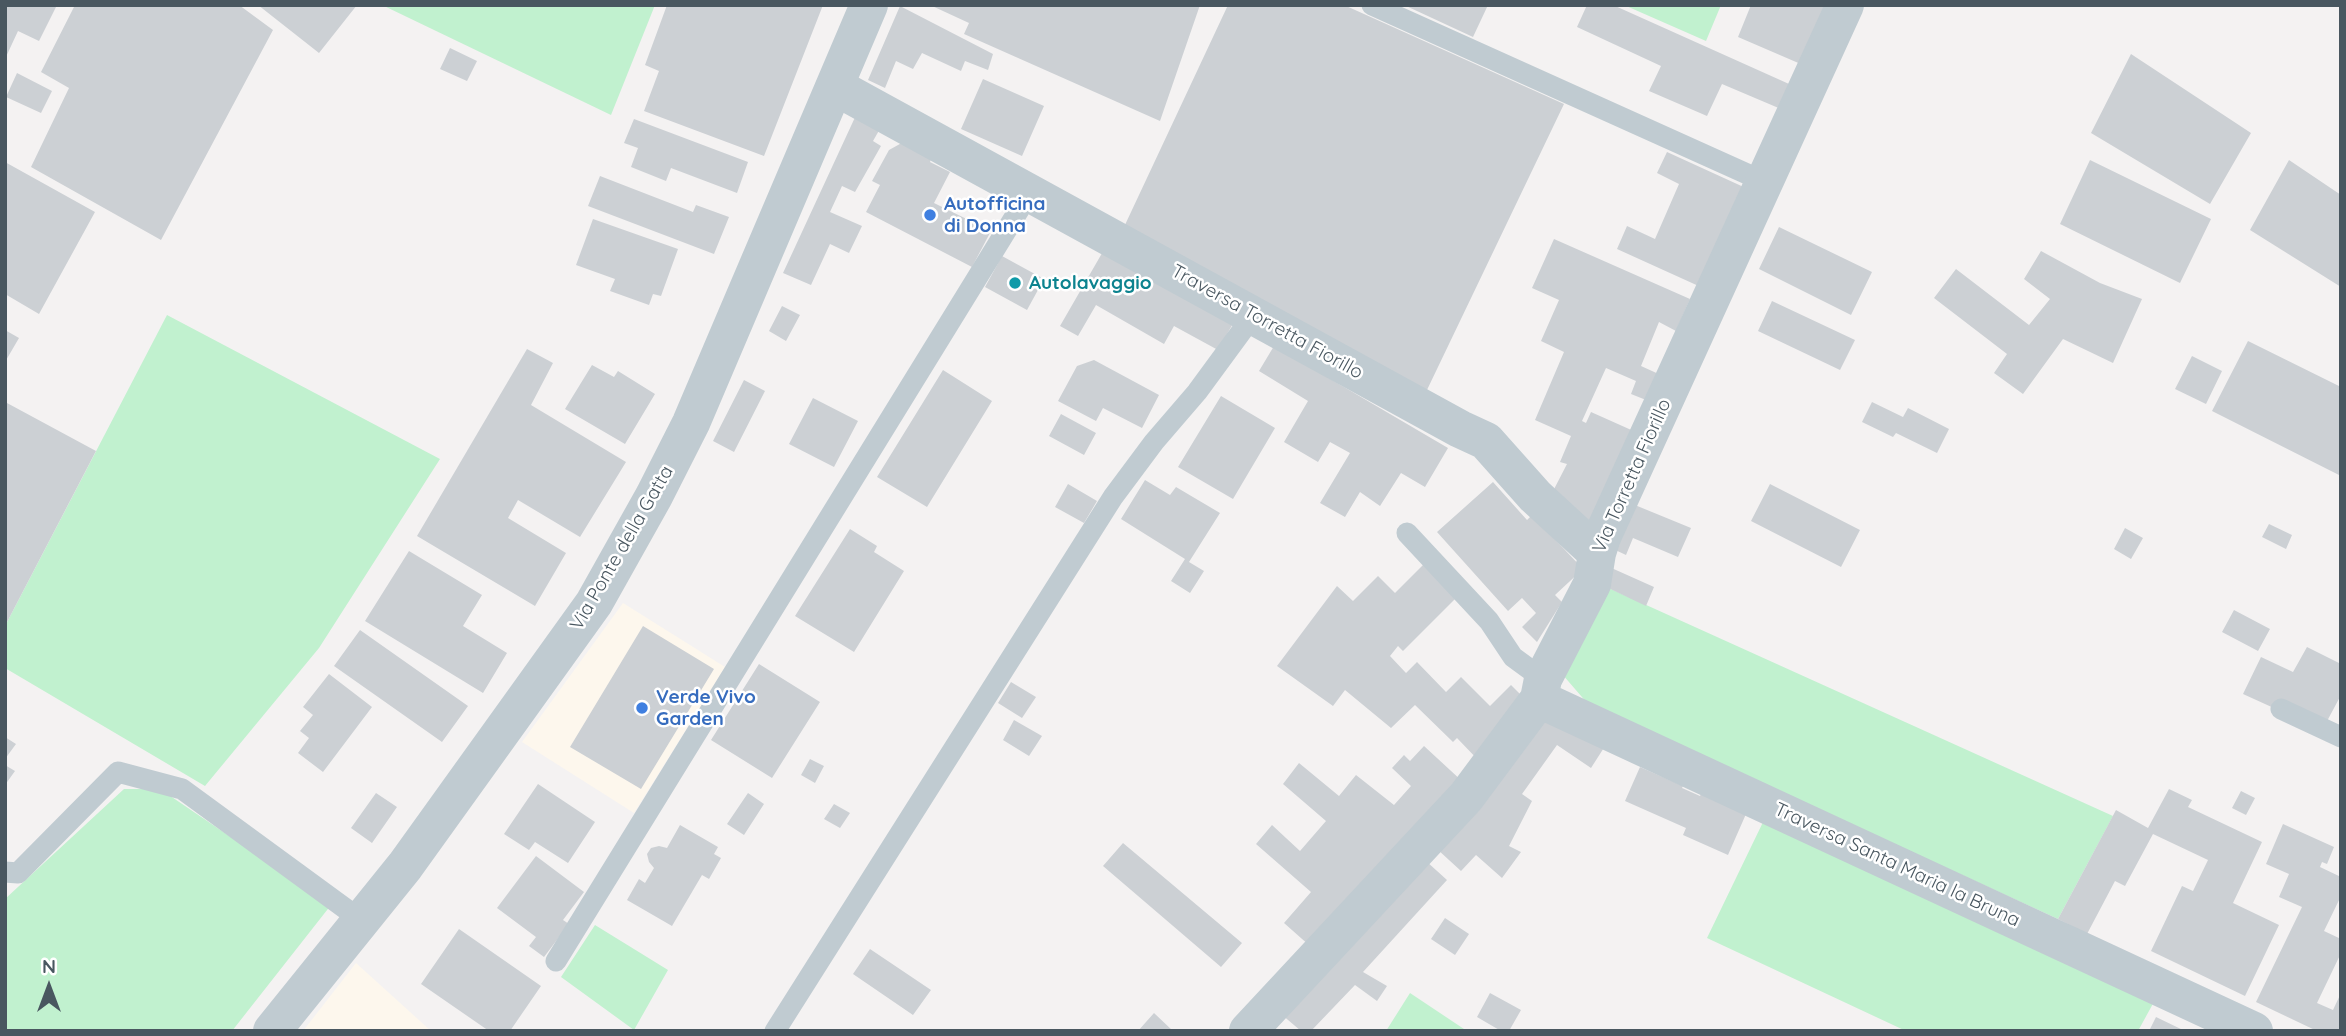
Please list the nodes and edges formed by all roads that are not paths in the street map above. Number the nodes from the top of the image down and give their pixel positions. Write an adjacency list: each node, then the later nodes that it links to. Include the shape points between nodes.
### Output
1 (869, 5): 4 (street, Via Ponte della Gatta)
2 (1372, 5): 5 (lane)
3 (1845, 5): 5 (street, Via Torretta Fiorillo)
4 (835, 87): 6 (street, Traversa Torretta Fiorillo); 14 (street, Via Ponte della Gatta, via 691,423 594,603)
5 (1765, 182): 9 (street, Via Torretta Fiorillo)
6 (1030, 192): 7 (street, Traversa Torretta Fiorillo); 15 (lane)
7 (1251, 314): 9 (street, Traversa Torretta Fiorillo, via 1486,441 1535,496); 17 (lane, via 1197,392 1113,497)
8 (1407, 533): 10 (lane, via 1489,621)
9 (1597, 553): 10 (street, Via Torretta Fiorillo, via 1592,584)
10 (1541, 689): 18 (street, Via Torretta Fiorillo, via 1466,797); 19 (street, Traversa Santa Maria la Bruna)
11 (2281, 709): 12 (lane)
12 (2341, 737)
13 (5, 872): 14 (lane, via 18,873 118,772 182,789)
14 (361, 920): 16 (street, Via Ponte della Gatta)
15 (556, 961)
16 (272, 1031)
17 (775, 1031)
18 (1248, 1031)
19 (2254, 1031)

